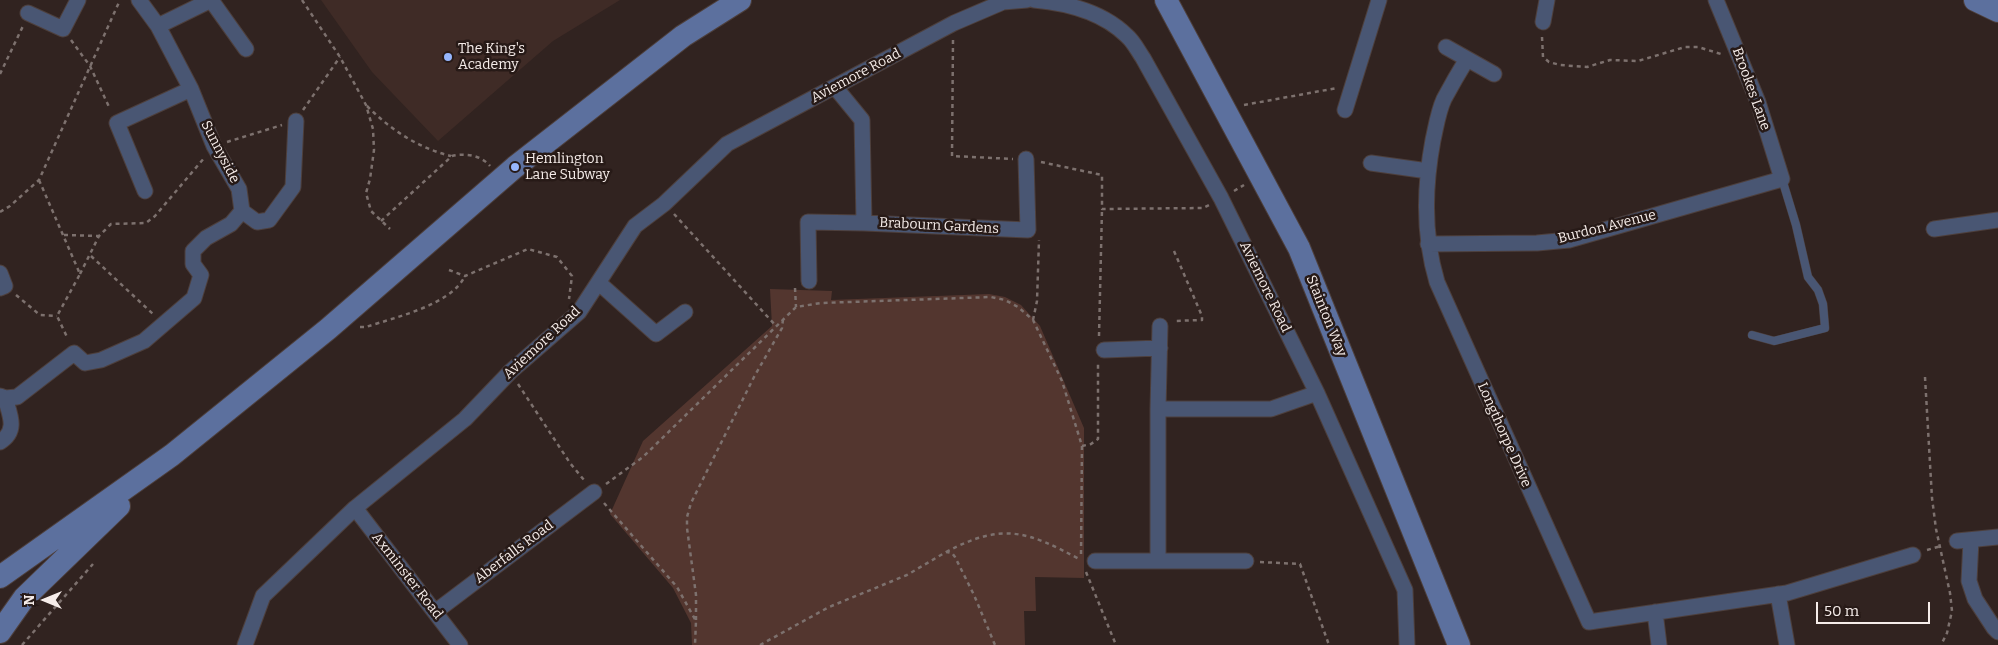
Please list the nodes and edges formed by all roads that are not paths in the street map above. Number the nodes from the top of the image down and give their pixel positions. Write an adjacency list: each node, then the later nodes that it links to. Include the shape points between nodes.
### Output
1 (78, 0): 12 (street, via 63,29)
2 (139, 0): 14 (street, Sunnyside)
3 (740, 0): 44 (main road, via 683,36 501,178 328,329)
4 (1027, 0): 19 (street, Aviemore Road, via 1003,2 954,23)
5 (1034, 0): 40 (street, Aviemore Road, via 1082,9 1128,36 1221,198)
6 (1166, 0): 61 (main road, Stainton Way, via 1299,248)
7 (1379, 0): 21 (street)
8 (1546, 0): 13 (street)
9 (1716, 0): 26 (street, Brookes Lane, via 1758,102)
10 (1974, 0): 11 (main road)
11 (1998, 11)
12 (28, 13)
13 (1543, 22)
14 (158, 26): 16 (street, via 211,0); 20 (street, Sunnyside)
15 (1446, 47): 17 (street)
16 (246, 49)
17 (1466, 59): 18 (street); 25 (street, Longthorpe Drive, via 1444,100)
18 (1494, 74)
19 (835, 87): 30 (street, Brabourn Gardens, via 862,120); 34 (street, Aviemore Road, via 727,144 664,204 635,226)
20 (191, 88): 27 (street, via 117,123); 28 (street, Sunnyside, via 214,146 239,190)
21 (1345, 110)
22 (296, 121): 28 (street, via 293,187 269,220 257,222)
23 (1026, 159): 30 (street, Brabourn Gardens, via 1028,230)
24 (1371, 163): 25 (street)
25 (1428, 171): 32 (street, Longthorpe Drive)
26 (1782, 179): 32 (street, Burdon Avenue, via 1569,240); 37 (lane, via 1808,277 1823,304 1825,328 1774,341)
27 (145, 191)
28 (242, 211): 41 (street, via 231,224 206,238 193,251 193,264 201,275 194,298 144,342 101,360 84,363 74,353 17,397)
29 (1998, 220): 31 (street)
30 (864, 223): 33 (street, via 808,222)
31 (1934, 229)
32 (1428, 244): 55 (street, Longthorpe Drive, via 1437,282 1589,622)
33 (809, 281)
34 (599, 283): 35 (street, via 656,334); 46 (street, Aviemore Road, via 579,312 511,371 465,419)
35 (685, 312)
36 (1160, 326): 38 (street)
37 (1752, 335)
38 (1160, 348): 39 (street); 42 (street)
39 (1101, 349)
40 (1317, 393): 42 (street, via 1271,409); 60 (street, Aviemore Road, via 1405,590)
41 (2, 397): 43 (street, via 13,422 7,438)
42 (1158, 409): 49 (street)
43 (0, 442)
44 (172, 455): 52 (main road); 56 (main road, via 24,598)
45 (594, 492): 54 (street, Aberfalls Road)
46 (355, 508): 54 (street, Axminster Road); 58 (street, Aviemore Road, via 263,596)
47 (1998, 538): 57 (street, via 1964,540 1969,581 1975,599)
48 (1913, 555): 53 (street)
49 (1158, 561): 50 (street); 51 (street)
50 (1246, 561)
51 (1086, 563)
52 (0, 577)
53 (1778, 594): 55 (street); 63 (street)
54 (434, 612): 59 (street, Axminster Road)
55 (1655, 612): 62 (street)
56 (0, 632)
57 (1998, 632)
58 (245, 645)
59 (460, 645)
60 (1408, 645)
61 (1460, 645)
62 (1659, 645)
63 (1787, 645)

